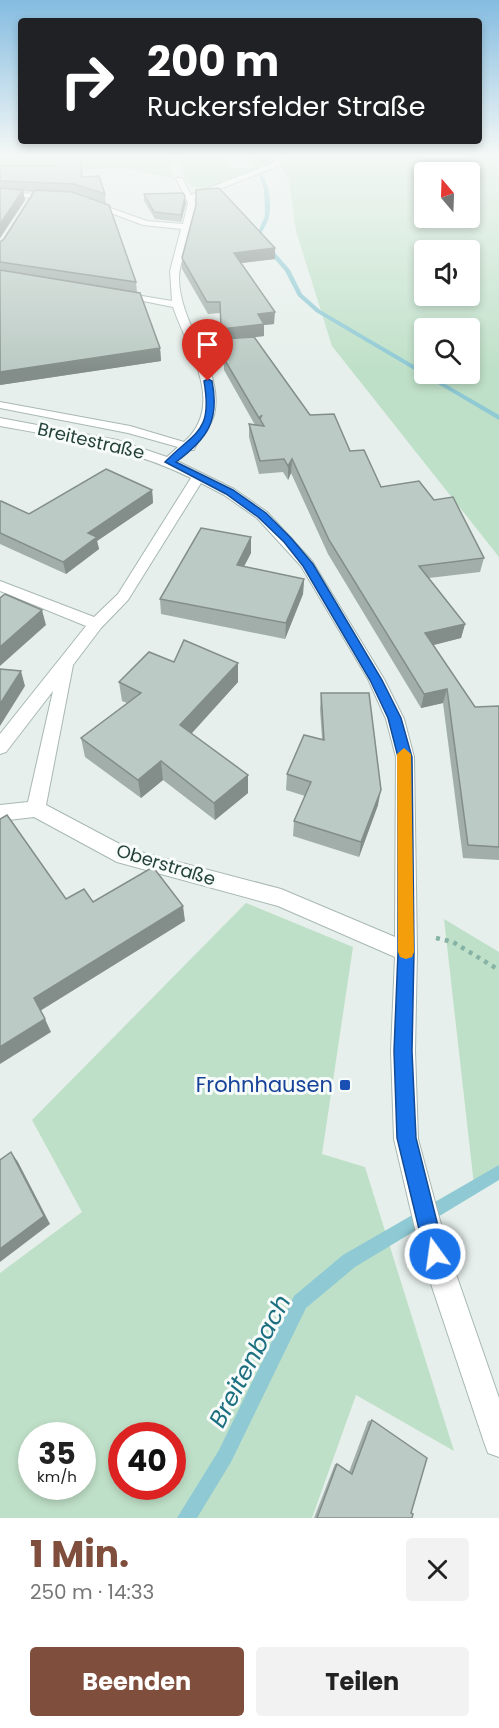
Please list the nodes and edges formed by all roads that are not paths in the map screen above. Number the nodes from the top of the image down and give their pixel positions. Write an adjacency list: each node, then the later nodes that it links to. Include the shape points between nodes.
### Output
1 (188, 227): 3 (street, via 174,278)
2 (111, 294): 3 (street)
3 (178, 305): 6 (street, via 212,401 210,416)
4 (0, 405): 6 (street, via 130,430)
5 (0, 422): 7 (street, Breitestraße, via 117,444)
6 (190, 447): 7 (street)
7 (169, 462): 8 (street, Breitestraße)
8 (199, 476): 10 (street, via 123,597); 15 (street, Breitestraße, via 262,515 307,564 395,718 405,757)
9 (0, 586): 10 (street)
10 (96, 624): 11 (street)
11 (67, 664): 12 (street); 13 (street)
12 (0, 747)
13 (36, 809): 14 (street); 15 (street, Oberstraße, via 124,856 281,898)
14 (0, 813)
15 (406, 952): 16 (street, Breitestraße, via 406,1138 435,1254)
16 (499, 1442)

